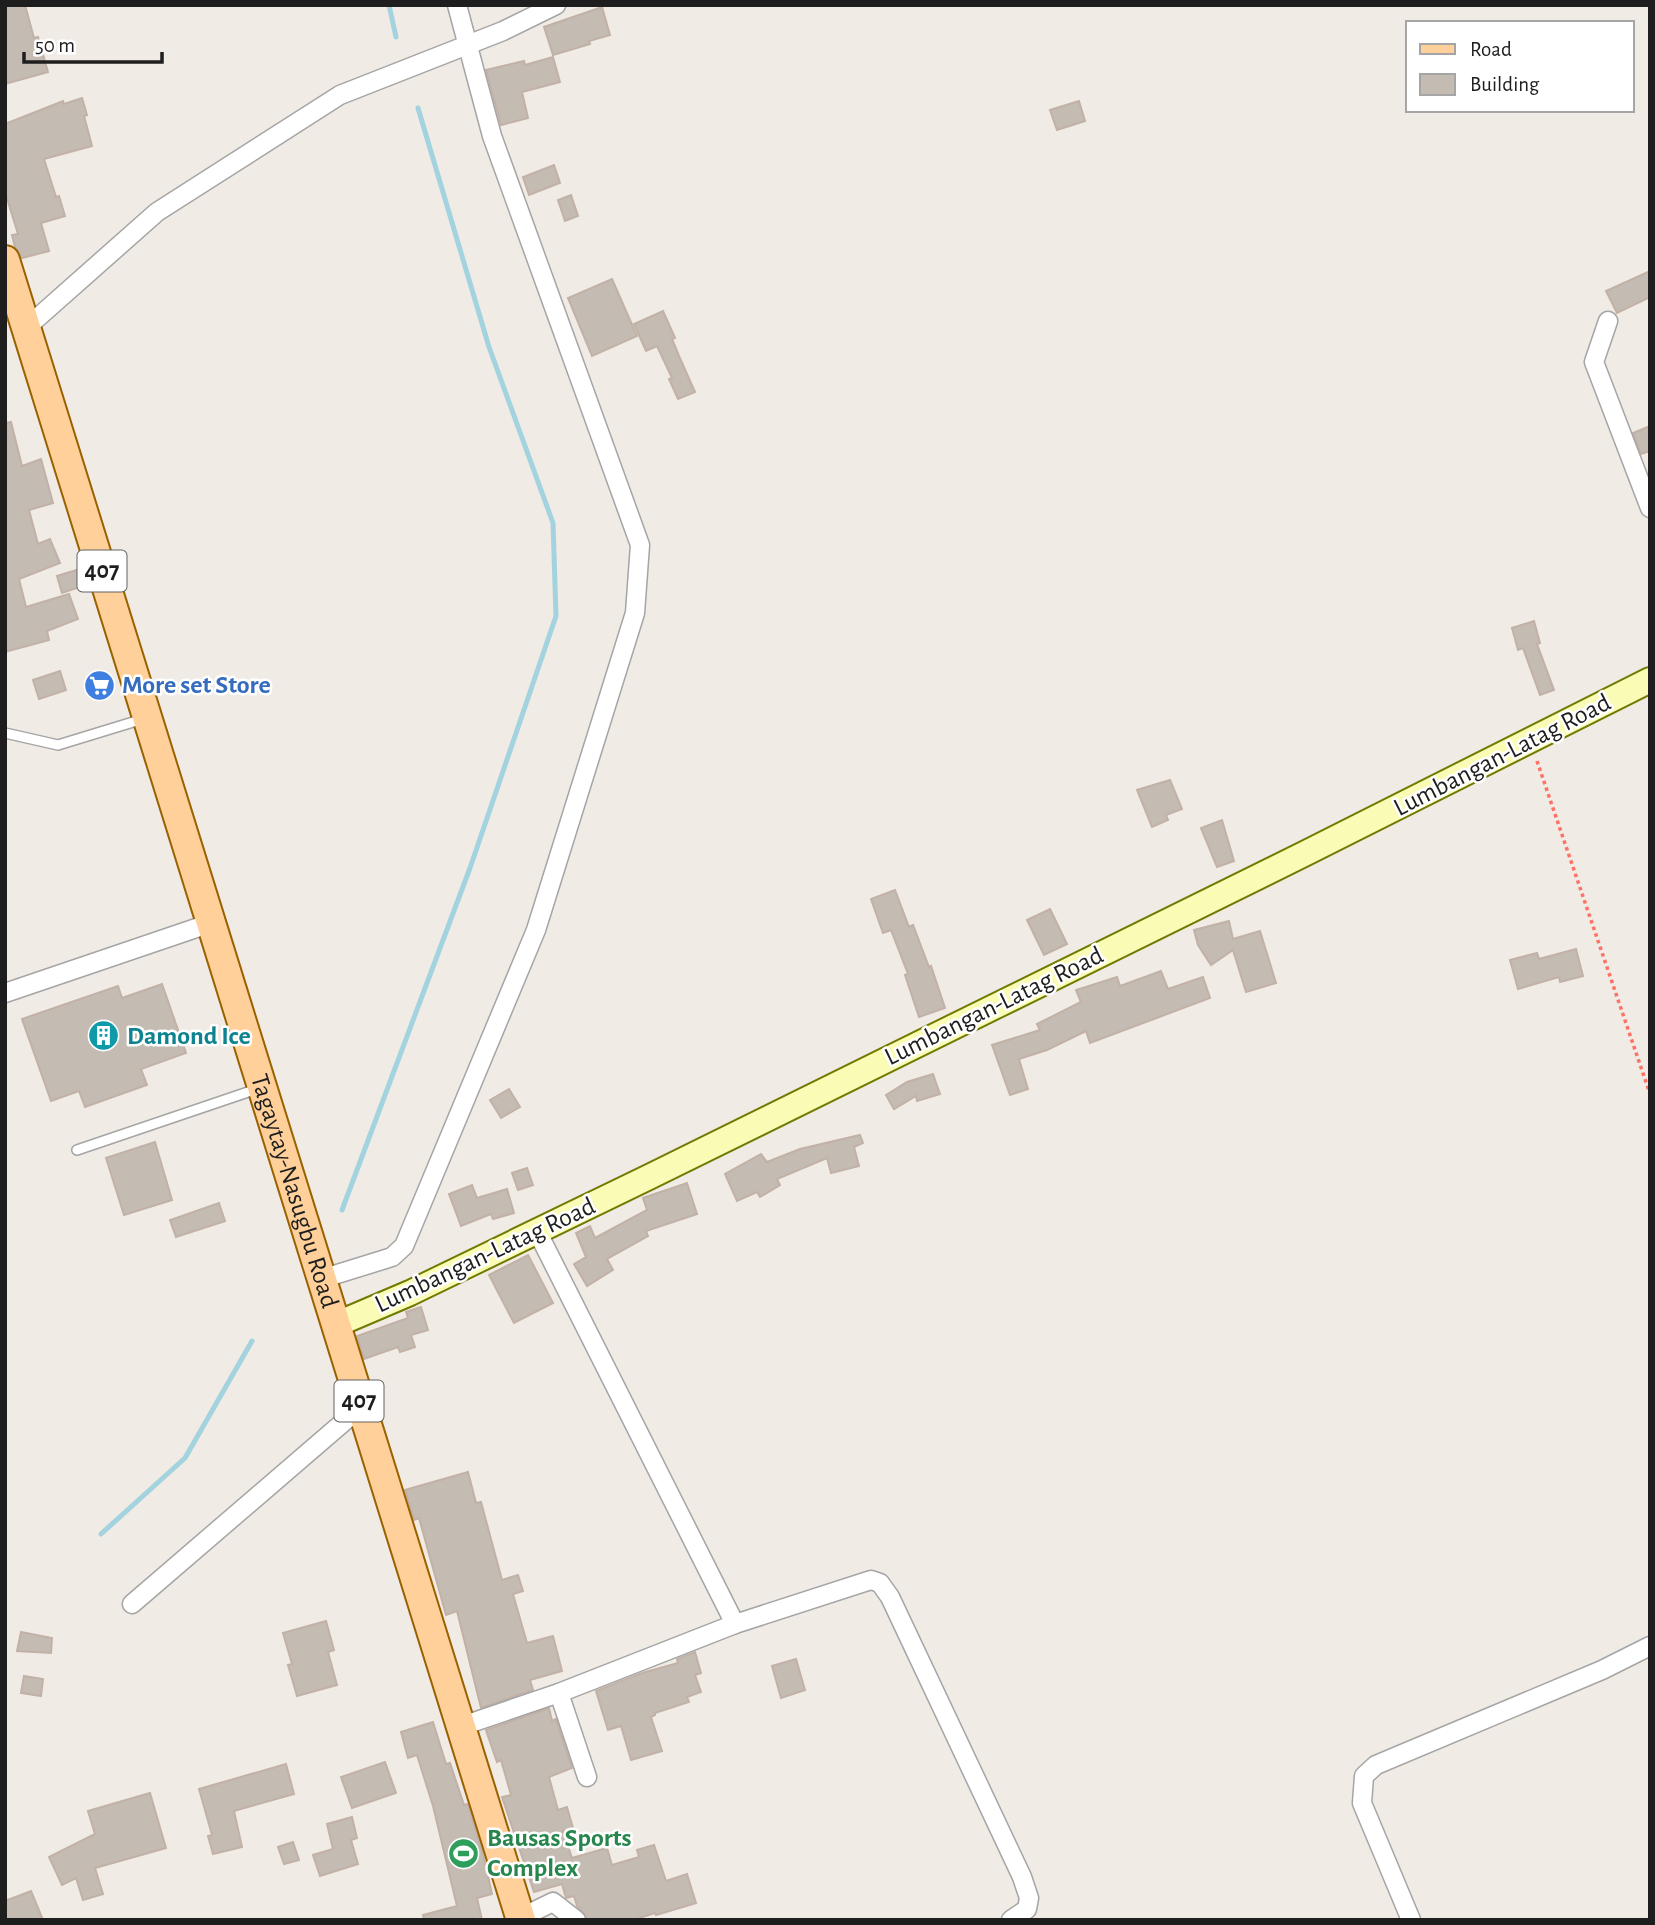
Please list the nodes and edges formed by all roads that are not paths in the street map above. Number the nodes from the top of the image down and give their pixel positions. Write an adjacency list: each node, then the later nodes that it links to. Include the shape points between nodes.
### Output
1 (457, 5): 3 (street)
2 (556, 5): 3 (street)
3 (468, 44): 6 (street, via 340,95 157,212); 16 (street, via 492,136 640,545 635,613 536,930 404,1246 377,1263)
4 (5, 260): 6 (main road, Tagaytay-Nasugbu Road / 407)
5 (1608, 321): 7 (street, via 1594,362)
6 (26, 328): 9 (main road, Tagaytay-Nasugbu Road / 407)
7 (1650, 508)
8 (1650, 681): 15 (street, Lumbangan-Latag Road)
9 (148, 718): 10 (lane, via 58,745); 11 (main road, Tagaytay-Nasugbu Road / 407)
10 (5, 733)
11 (211, 923): 12 (street); 13 (main road, Tagaytay-Nasugbu Road / 407)
12 (5, 993)
13 (262, 1087): 14 (lane); 16 (main road, Tagaytay-Nasugbu Road / 407)
14 (76, 1150)
15 (537, 1231): 17 (street, Lumbangan-Latag Road); 20 (street)
16 (321, 1279): 17 (main road, Tagaytay-Nasugbu Road / 407)
17 (335, 1325): 18 (main road, Tagaytay-Nasugbu Road / 407)
18 (361, 1407): 19 (street); 23 (main road, Tagaytay-Nasugbu Road / 407)
19 (132, 1604)
20 (734, 1623): 22 (street); 27 (street, via 860,1582 880,1583 1022,1877 1029,1898 1027,1909)
21 (1650, 1646): 28 (street, via 1376,1765 1364,1776 1362,1803)
22 (559, 1693): 23 (street); 24 (street)
23 (462, 1726): 25 (main road, Tagaytay-Nasugbu Road / 407)
24 (587, 1777)
25 (521, 1919): 26 (street, via 553,1902)
26 (576, 1920)
27 (1011, 1920)
28 (1411, 1920)

